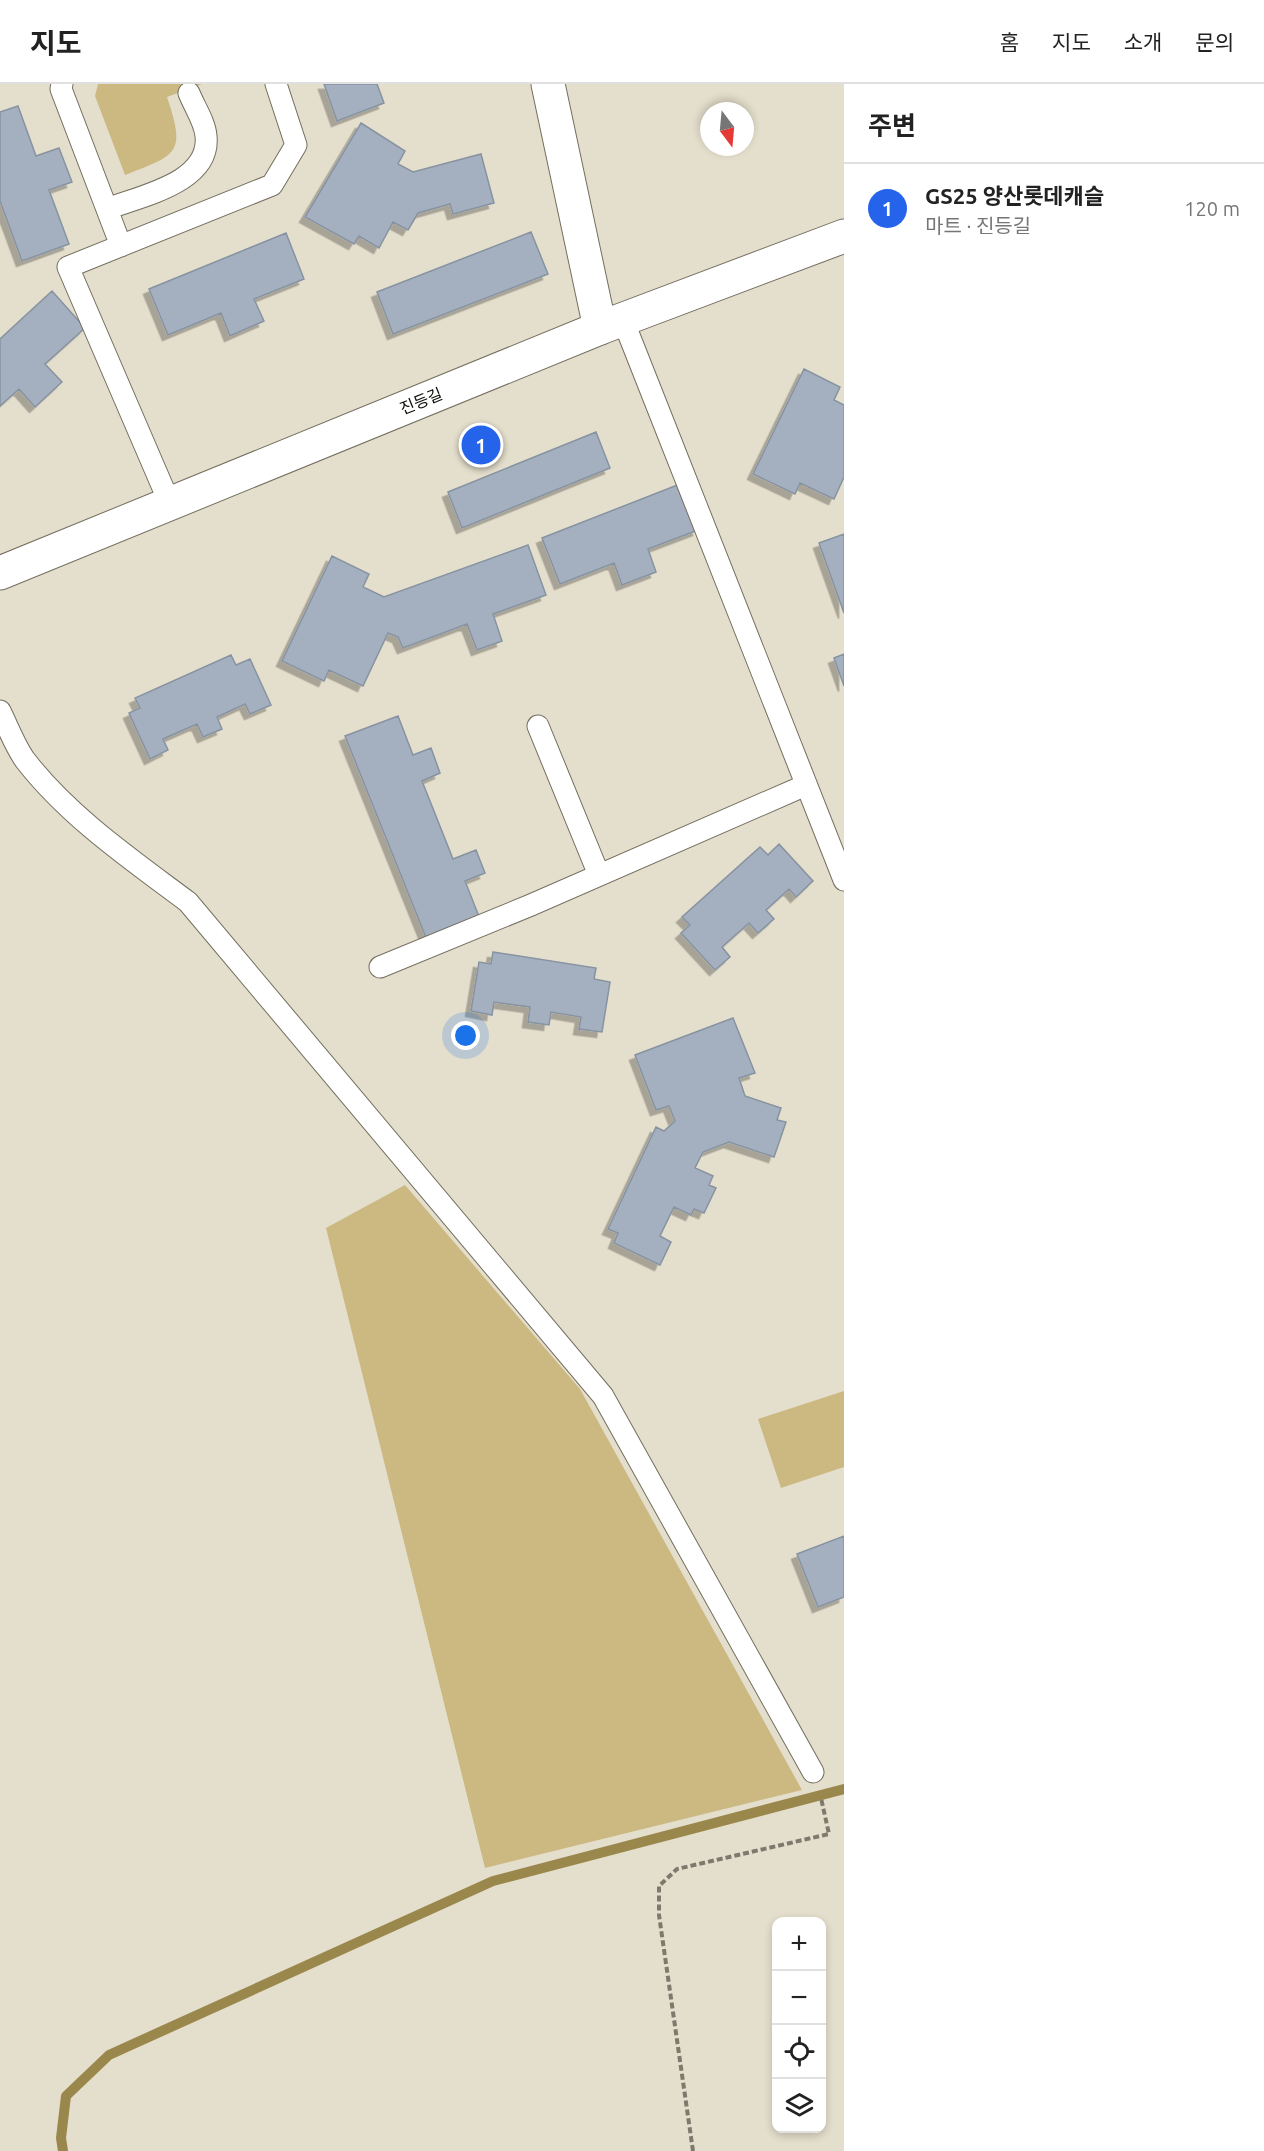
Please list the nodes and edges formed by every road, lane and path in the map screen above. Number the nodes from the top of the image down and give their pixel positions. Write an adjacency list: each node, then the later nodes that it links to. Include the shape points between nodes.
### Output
1 (62, 84): 5 (lane)
2 (276, 84): 7 (lane, via 296,145 272,185)
3 (548, 84): 8 (street)
4 (189, 93): 5 (lane, via 206,136 197,170 186,179)
5 (107, 209): 7 (lane)
6 (844, 236): 8 (street, 진등길)
7 (121, 246): 9 (lane, via 68,267)
8 (611, 324): 9 (street, 진등길); 13 (lane)
9 (170, 504): 10 (street, 진등길)
10 (0, 573)
11 (0, 711): 17 (lane, via 24,759 60,797 103,838 188,903 603,1396)
12 (538, 726): 14 (lane)
13 (806, 785): 14 (lane); 15 (lane)
14 (599, 875): 16 (lane)
15 (844, 880)
16 (380, 967)
17 (816, 1782): 18 (path, via 829,1834 677,1869 659,1886 659,1915)
18 (693, 2151)

